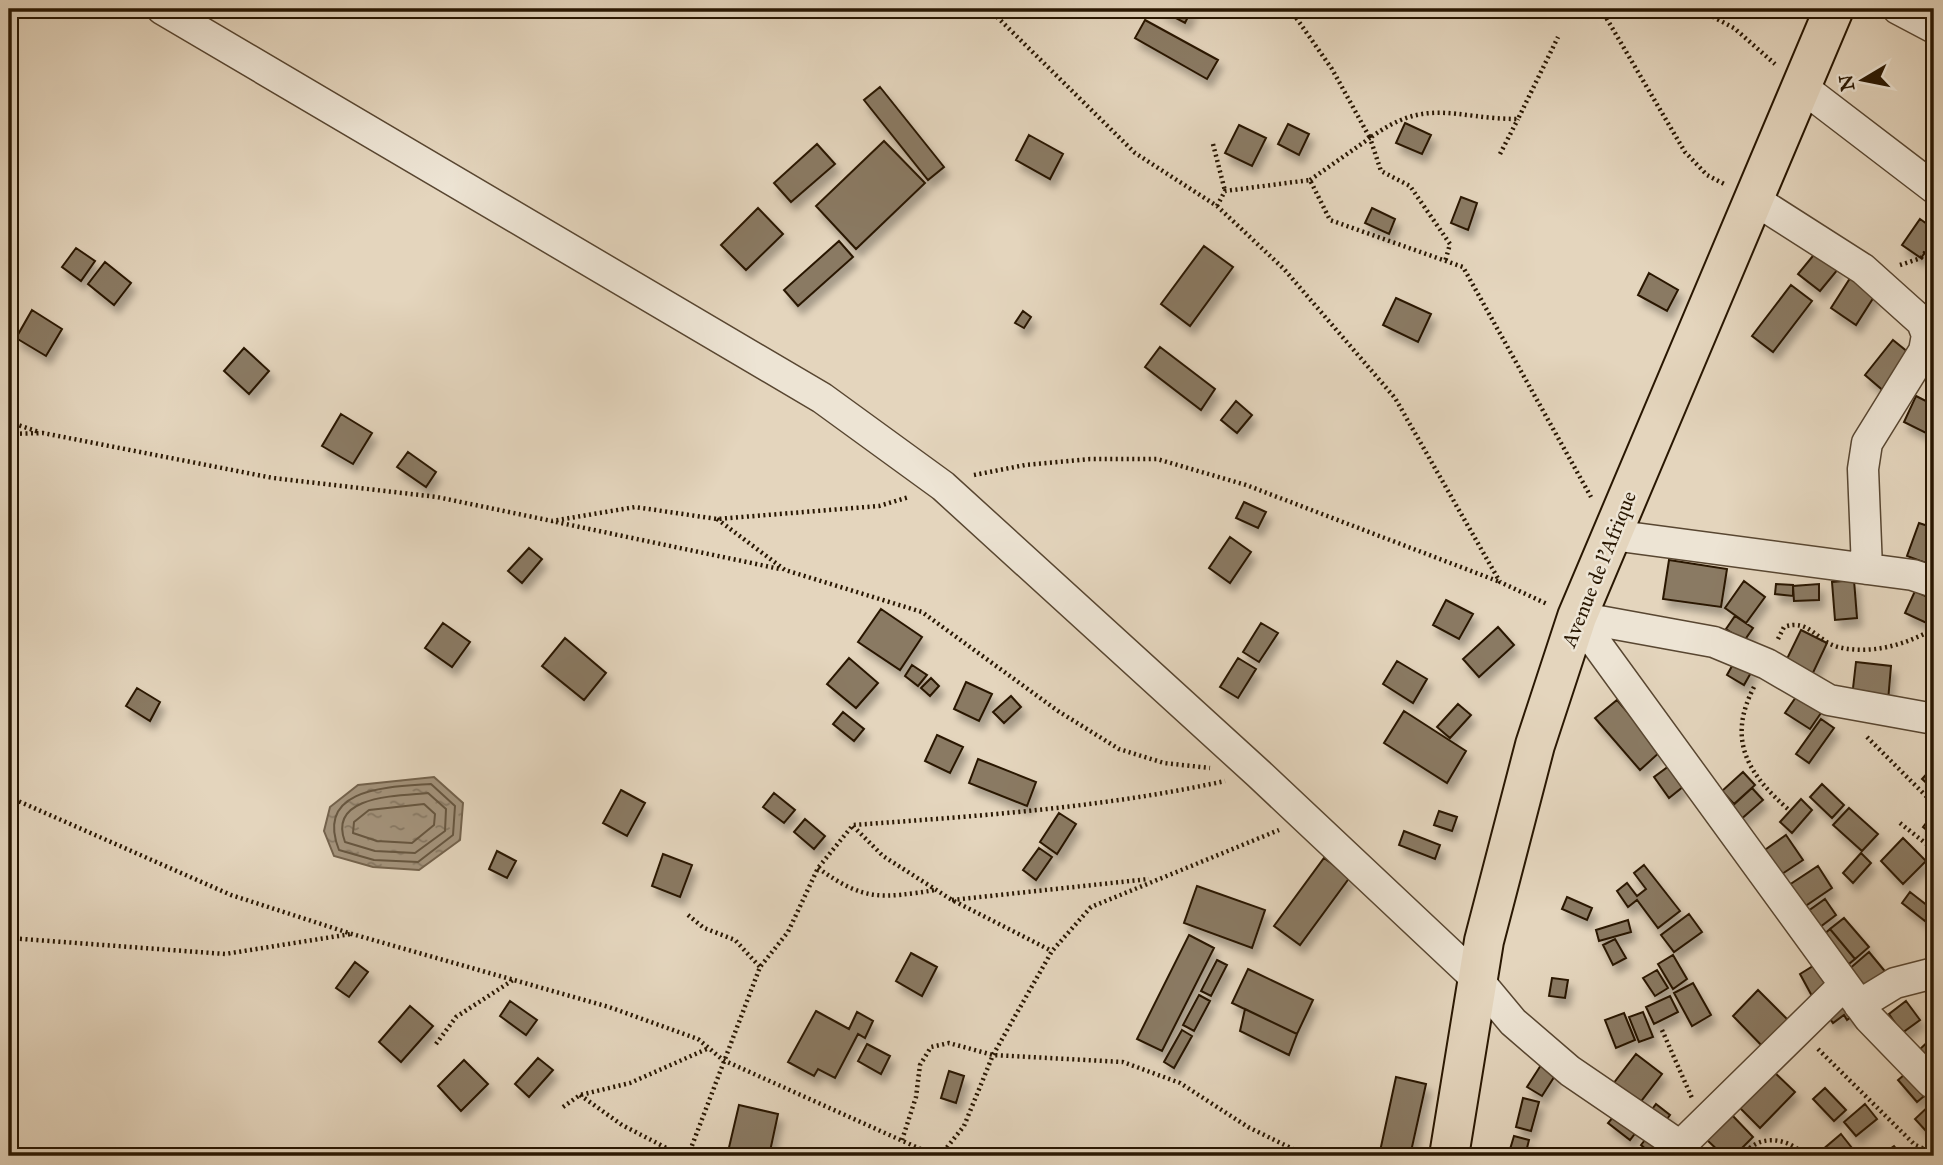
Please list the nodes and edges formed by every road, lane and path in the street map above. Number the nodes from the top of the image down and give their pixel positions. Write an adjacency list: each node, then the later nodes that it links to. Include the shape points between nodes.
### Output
1 (162, 9): 26 (street, via 822,398)
2 (989, 9): 19 (path, via 1135,152)
3 (1290, 9): 12 (path, via 1332,69)
4 (1601, 9): 18 (path, via 1685,152 1707,175)
5 (1698, 9): 10 (path, via 1734,28)
6 (1834, 9): 10 (main road, Avenue de l'Afrique)
7 (1898, 9): 8 (street)
8 (1934, 28)
9 (1558, 37): 11 (path)
10 (1801, 87): 16 (street); 18 (main road, Avenue de l'Afrique)
11 (1518, 119): 12 (path, via 1429,111 1392,122); 14 (path)
12 (1370, 138): 15 (path); 21 (path, via 1381,171 1410,186 1450,244)
13 (1213, 144): 17 (path)
14 (1500, 153)
15 (1310, 180): 17 (path); 21 (path, via 1330,220)
16 (1934, 188)
17 (1225, 191): 19 (path)
18 (1755, 200): 22 (street); 29 (main road, Avenue de l'Afrique)
19 (1217, 206): 32 (path, via 1284,269 1395,398)
20 (1934, 240): 22 (path, via 1921,258 1906,265)
21 (1445, 262): 29 (path, via 1463,267)
22 (1863, 269): 30 (street, via 1922,322 1927,335 1924,351 1867,443 1863,469)
23 (9, 422): 24 (path)
24 (43, 433): 25 (path); 28 (path, via 273,478 437,497)
25 (9, 434)
26 (943, 486): 27 (path, via 879,506); 32 (path, via 978,473 1025,465 1157,459 1246,485); 39 (street)
27 (717, 519): 28 (path, via 635,507); 31 (path)
28 (552, 521): 31 (path)
29 (1612, 535): 30 (street); 34 (main road, Avenue de l'Afrique)
30 (1867, 569): 33 (street)
31 (785, 570): 39 (path, via 922,612 1058,711 1119,749 1164,763)
32 (1500, 582): 34 (path)
33 (1934, 582)
34 (1577, 617): 36 (street, via 1714,642); 58 (main road, Avenue de l'Afrique, via 1535,745 1484,941); 59 (street)
35 (1924, 634): 36 (path, via 1882,649 1856,648 1836,646 1813,629 1793,624 1784,627)
36 (1767, 664): 37 (street); 42 (path, via 1746,704 1746,762 1763,787)
37 (1829, 700): 38 (street); 41 (path)
38 (1934, 719)
39 (1259, 774): 43 (street); 45 (path, via 1157,796 1034,812)
40 (9, 796): 52 (path, via 231,895)
41 (1934, 804)
42 (1789, 810)
43 (1306, 819): 48 (path); 58 (street)
44 (1900, 823): 46 (path)
45 (853, 825): 47 (path); 49 (path, via 883,856)
46 (1934, 850)
47 (818, 868): 49 (path, via 858,893 888,897); 55 (path, via 788,932)
48 (1153, 879): 50 (path); 54 (path, via 1091,907)
49 (937, 890): 50 (path)
50 (952, 900): 54 (path)
51 (688, 915): 55 (path, via 704,928 735,940)
52 (352, 934): 53 (path, via 225,954); 57 (path)
53 (9, 938)
54 (1052, 951): 64 (path)
55 (760, 967): 65 (path)
56 (1934, 973): 59 (street)
57 (513, 979): 62 (path, via 456,1017); 63 (path, via 609,1007 698,1039)
58 (1478, 981): 71 (street, via 1513,1021 1570,1071); 77 (main road, Avenue de l'Afrique)
59 (1852, 995): 61 (street); 66 (street)
60 (1662, 1030): 69 (path)
61 (1799, 1032): 69 (street); 72 (path, via 1915,1144)
62 (436, 1044)
63 (709, 1048): 65 (path); 67 (path, via 630,1083)
64 (993, 1055): 70 (path, via 949,1042 930,1047 919,1065 916,1097); 75 (path, via 964,1126); 76 (path, via 1123,1062 1181,1083 1248,1127)
65 (723, 1060): 70 (path); 74 (path)
66 (1934, 1081)
67 (580, 1095): 68 (path); 73 (path, via 622,1125)
68 (563, 1107)
69 (1702, 1121): 71 (street)
70 (902, 1140): 75 (path)
71 (1686, 1151)
72 (1934, 1153)
73 (682, 1156)
74 (688, 1156)
75 (938, 1156)
76 (1307, 1156)
77 (1449, 1156)
78 (1742, 1156): 79 (path, via 1755,1142 1767,1140 1795,1145)
79 (1806, 1156)

